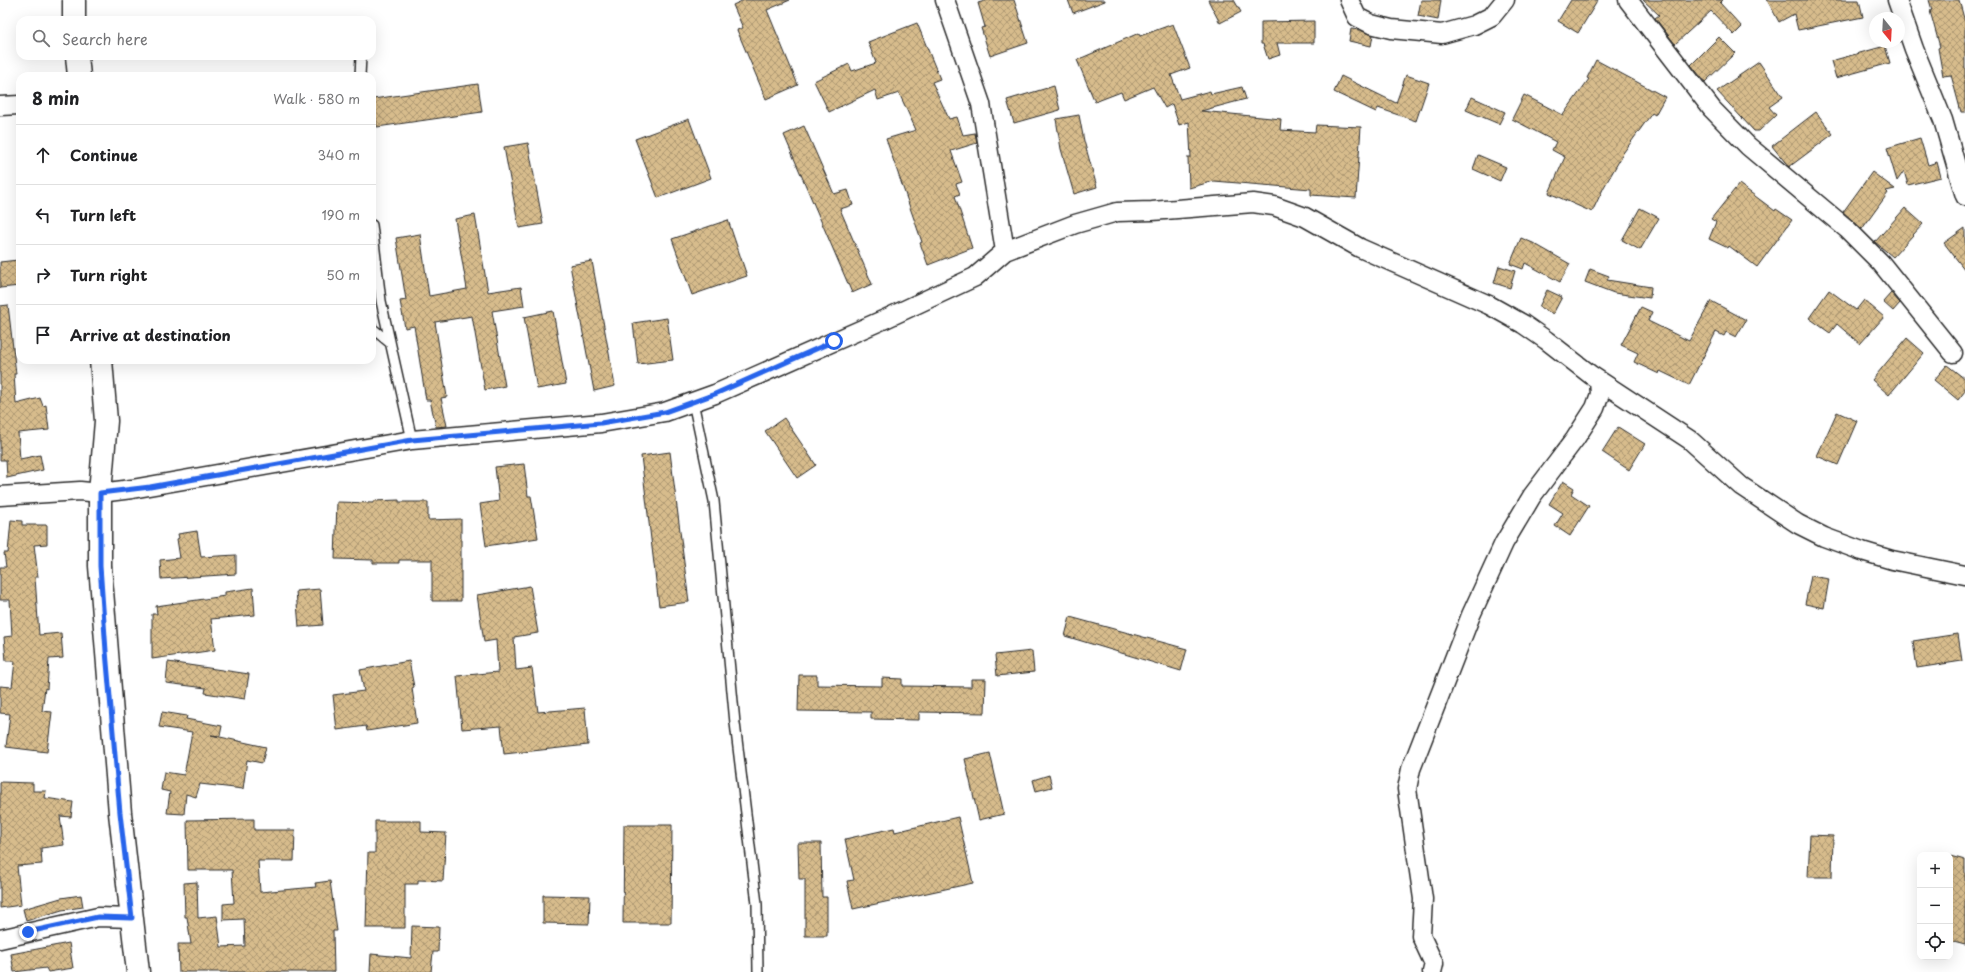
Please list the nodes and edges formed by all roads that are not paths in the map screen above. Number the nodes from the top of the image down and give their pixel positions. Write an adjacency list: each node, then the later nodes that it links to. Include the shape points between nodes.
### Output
1 (74, 0): 7 (main road)
2 (945, 0): 15 (street, via 981,104)
3 (1349, 0): 4 (street, via 1357,17 1371,24 1391,29 1442,34 1474,25 1492,16)
4 (1505, 0)
5 (1628, 0): 21 (street, via 1712,109 1748,146 1847,229 1881,263)
6 (1897, 0): 14 (street, via 1914,50 1943,120)
7 (74, 16)
8 (77, 60): 10 (main road)
9 (361, 60): 11 (lane)
10 (79, 72)
11 (360, 72)
12 (0, 106): 13 (street)
13 (16, 106)
14 (1965, 196)
15 (1005, 251): 23 (street, via 1075,224 1117,212 1152,212 1252,203 1274,206 1305,217 1360,248 1489,305 1546,340); 24 (street, via 968,280)
16 (376, 256): 17 (lane)
17 (378, 272): 18 (lane); 20 (lane)
18 (376, 275)
19 (376, 331): 20 (lane)
20 (390, 343): 25 (lane)
21 (1953, 353)
22 (101, 364): 26 (main road, via 106,421)
23 (1599, 380): 28 (street, via 1690,440 1741,486 1824,538 1892,560); 33 (street, via 1600,394 1595,408 1532,496 1504,543 1471,615 1411,769 1407,789 1423,899 1421,936 1434,964)
24 (693, 402): 25 (street, via 665,412 627,420); 32 (lane, via 714,501 735,723 757,904)
25 (412, 440): 26 (street, via 150,487)
26 (100, 493): 27 (street, via 80,491); 29 (main road, via 100,566 106,651)
27 (0, 496)
28 (1965, 575)
29 (132, 918): 30 (street, via 98,917); 31 (main road)
30 (0, 939)
31 (138, 972)
32 (758, 972)
33 (1432, 972)

